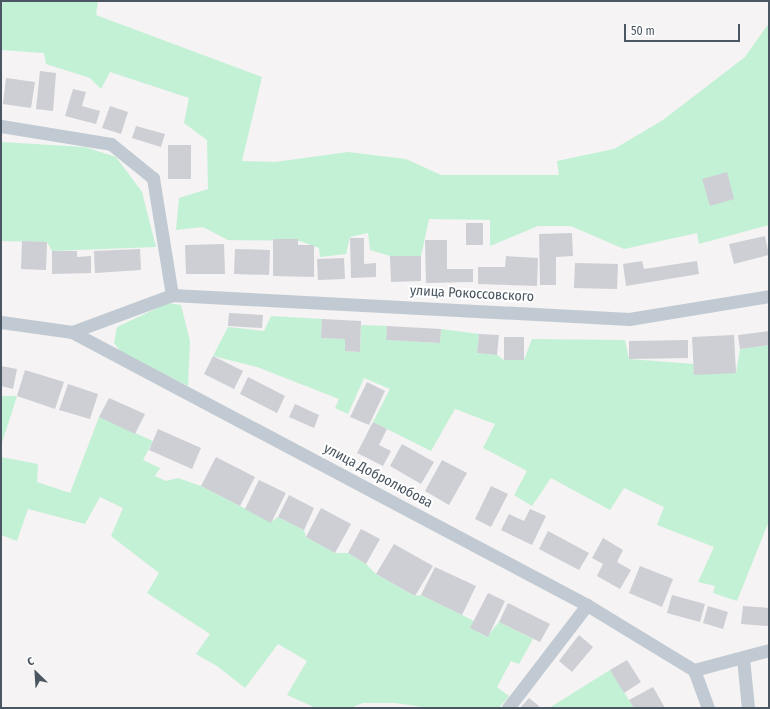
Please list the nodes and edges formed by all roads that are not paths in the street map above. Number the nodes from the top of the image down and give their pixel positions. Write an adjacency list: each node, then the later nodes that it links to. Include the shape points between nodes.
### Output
1 (1, 126): 2 (street, via 111,144 153,178)
2 (172, 295): 3 (street, улица Рокоссовского, via 629,319); 5 (street)
3 (769, 296)
4 (1, 322): 5 (street, улица Добролюбова)
5 (72, 332): 6 (street, улица Добролюбова)
6 (587, 605): 9 (street, улица Добролюбова); 10 (street)
7 (769, 650): 8 (street)
8 (743, 658): 9 (street); 12 (street)
9 (694, 670): 11 (street)
10 (508, 708)
11 (708, 708)
12 (748, 708)

